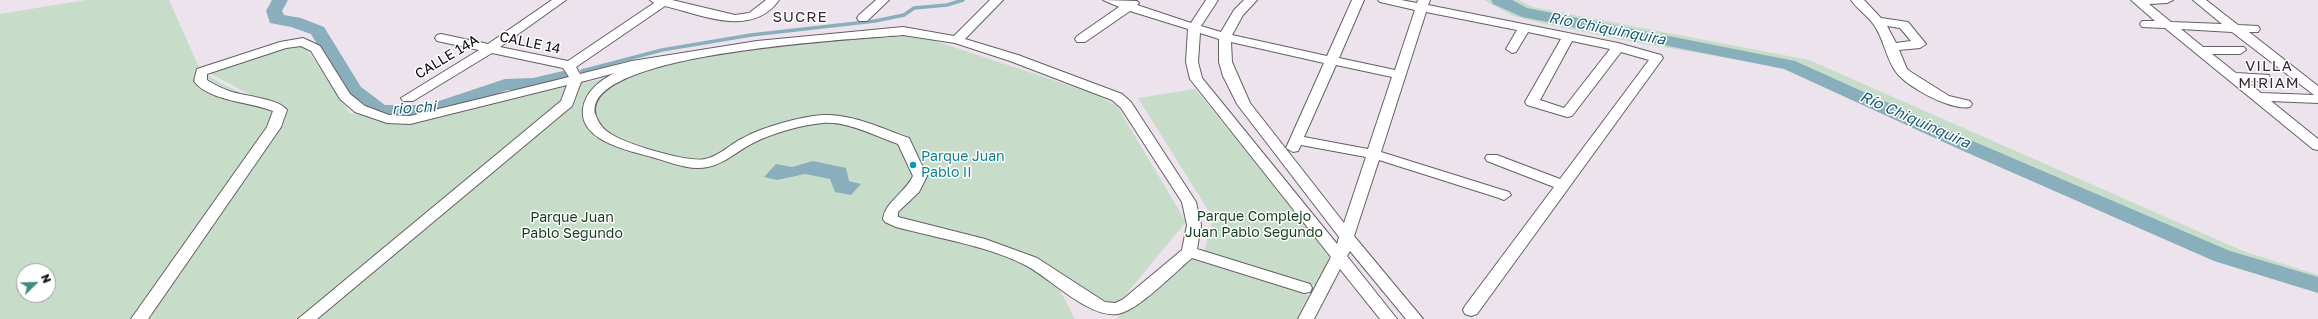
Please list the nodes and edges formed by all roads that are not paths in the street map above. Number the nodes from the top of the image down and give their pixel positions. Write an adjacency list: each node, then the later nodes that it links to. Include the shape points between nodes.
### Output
1 (560, 0): 33 (street, CALLE 14A)
2 (773, 0): 13 (street, via 753,16 735,19)
3 (883, 0): 17 (street)
4 (997, 0): 29 (street)
5 (1109, 0): 15 (street)
6 (1212, 0): 22 (street)
7 (1251, 0): 25 (street, via 1241,9)
8 (1358, 0): 36 (street)
9 (1384, 0): 16 (street)
10 (1857, 0): 18 (street, via 1869,8)
11 (2167, 0): 14 (street)
12 (2199, 0): 21 (street)
13 (662, 1): 38 (street, CALLE 14)
14 (2138, 1): 20 (street)
15 (1133, 3): 22 (street); 28 (street)
16 (1423, 3): 23 (street); 39 (street)
17 (863, 18)
18 (1877, 20): 31 (street); 31 (street, via 1904,25 1920,44)
19 (2146, 24): 20 (street)
20 (2166, 24): 21 (street); 35 (street)
21 (2234, 27): 24 (street); 43 (street)
22 (1194, 28): 25 (street); 57 (street, via 1192,62 1196,80)
23 (1524, 28): 26 (street); 32 (street)
24 (2254, 29)
25 (1224, 37): 36 (street); 52 (street, via 1225,66 1232,84 1244,104)
26 (1568, 37): 30 (street); 30 (street, via 1532,102 1567,113)
27 (441, 38): 33 (street, CALLE 14)
28 (1081, 39)
29 (957, 40): 37 (street, via 918,32 887,32 757,45); 56 (street, via 1083,83 1117,97 1126,105 1189,202 1194,225)
30 (1618, 47): 53 (street, via 1657,58)
31 (1892, 47): 47 (street, via 1901,70 1906,75 1944,99)
32 (1512, 49)
33 (489, 50): 38 (street, CALLE 14); 45 (street, CALLE 14A)
34 (2240, 50): 35 (street)
35 (2200, 51): 40 (street)
36 (1332, 59): 39 (street); 48 (street)
37 (664, 60): 42 (street); 60 (street, via 611,81 592,95 588,105 590,118 600,132 616,143 693,164 723,158 747,141 767,133 824,119 904,141 920,176 914,189 891,211 890,219 980,243 1032,262)
38 (568, 65): 42 (street)
39 (1399, 75): 50 (street)
40 (2233, 77): 41 (street); 44 (street)
41 (2264, 78)
42 (576, 79): 61 (street, via 436,115 397,120 374,116 360,110 345,96 316,49 303,42 284,45 201,72 200,81 205,86 224,94 277,108 280,114 274,127); 62 (street, via 567,103)
43 (2318, 92)
44 (2258, 97): 46 (street); 49 (street)
45 (408, 98)
46 (2318, 98)
47 (1965, 104)
48 (1296, 140): 50 (street); 52 (street)
49 (2318, 146)
50 (1373, 154): 54 (street); 55 (street)
51 (1492, 158): 53 (street)
52 (1288, 159): 55 (street)
53 (1563, 185): 59 (street)
54 (1504, 195)
55 (1346, 236): 57 (street); 65 (street)
56 (1189, 252): 58 (street); 60 (street)
57 (1339, 255): 63 (street); 64 (street)
58 (1304, 288)
59 (1471, 310)
60 (1114, 314)
61 (139, 319)
62 (306, 319)
63 (1306, 319)
64 (1389, 319)
65 (1415, 319)

